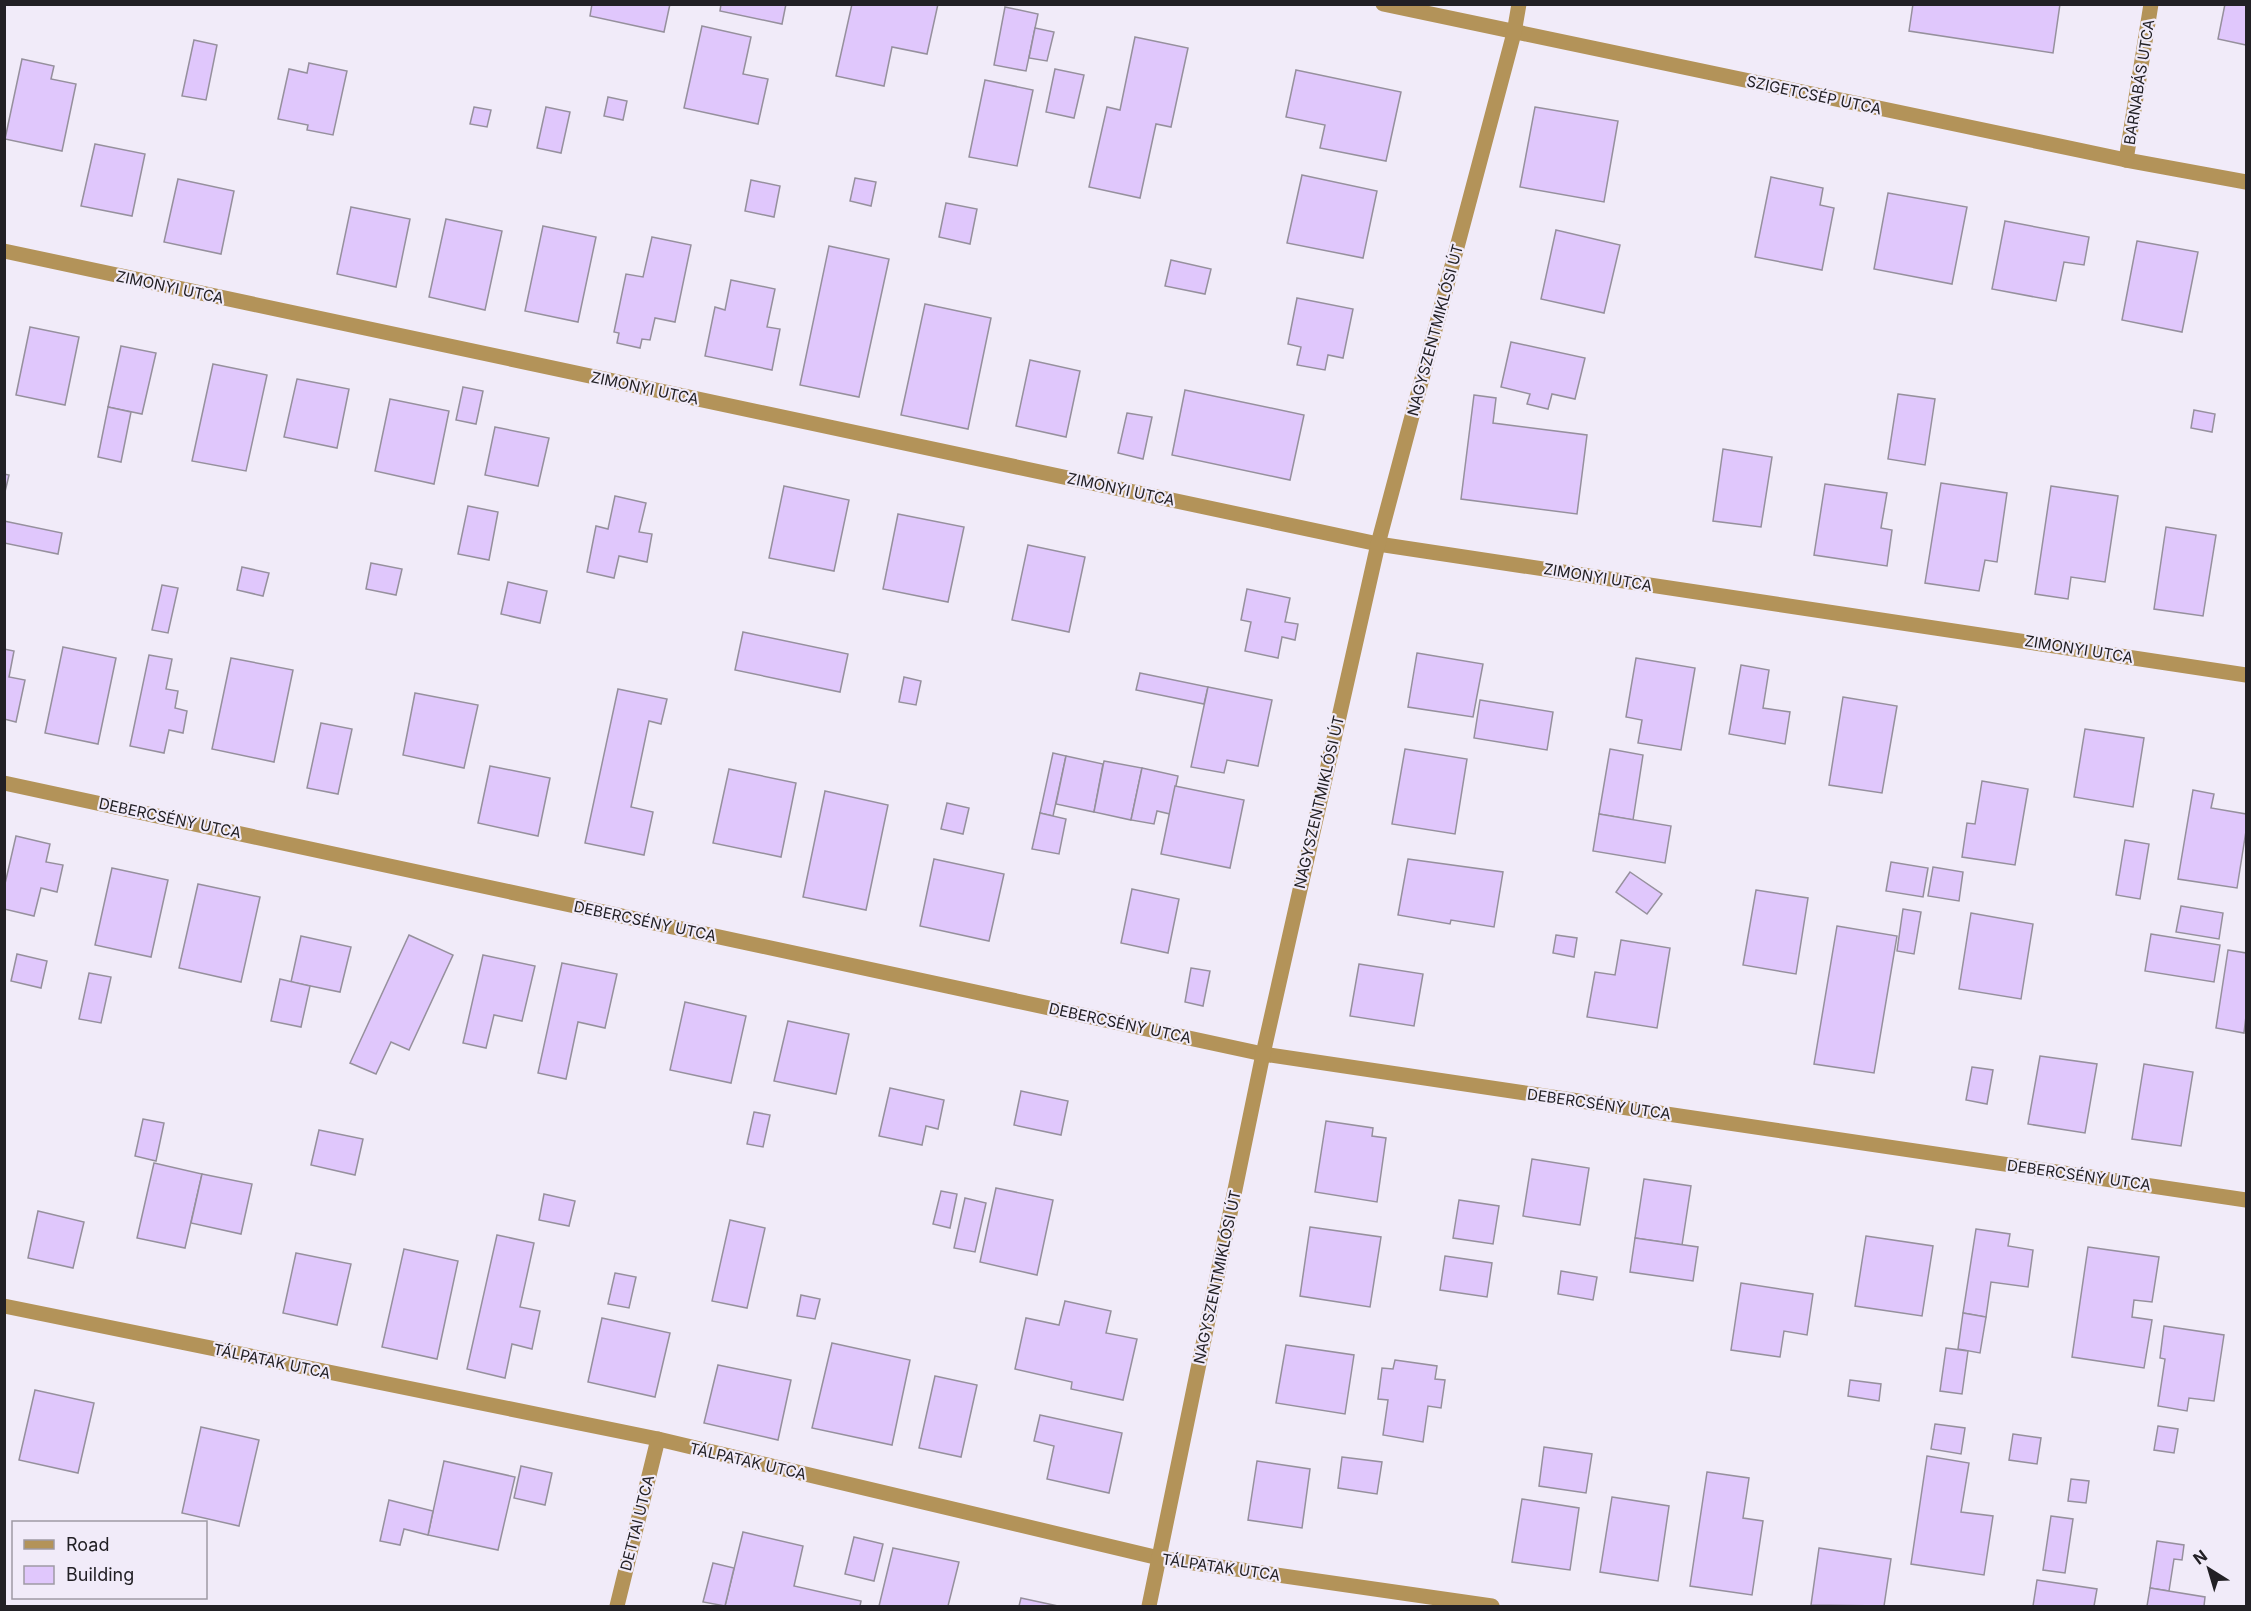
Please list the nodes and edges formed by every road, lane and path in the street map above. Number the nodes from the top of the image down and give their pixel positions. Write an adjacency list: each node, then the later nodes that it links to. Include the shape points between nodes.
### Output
1 (1383, 4): 4 (street, SZIGETCSÉP UTCA)
2 (1519, 4): 4 (street, NAGYSZENTMIKLÓSI ÚT)
3 (2151, 4): 5 (street, BARNABÁS UTCA)
4 (1514, 33): 5 (street, SZIGETCSÉP UTCA); 8 (street, NAGYSZENTMIKLÓSI ÚT)
5 (2126, 160): 6 (street, SZIGETCSÉP UTCA)
6 (2247, 182)
7 (4, 251): 8 (street, ZIMONYI UTCA)
8 (1378, 544): 9 (street, ZIMONYI UTCA); 11 (street, NAGYSZENTMIKLÓSI ÚT)
9 (2247, 675)
10 (4, 783): 11 (street, DEBERCSÉNY UTCA)
11 (1263, 1054): 12 (street, DEBERCSÉNY UTCA); 15 (street, NAGYSZENTMIKLÓSI ÚT)
12 (2247, 1200)
13 (4, 1306): 14 (street, TÁLPATAK UTCA)
14 (658, 1439): 15 (street, TÁLPATAK UTCA); 16 (street, DETTAI UTCA)
15 (1159, 1558): 17 (street, NAGYSZENTMIKLÓSI ÚT); 18 (street, TÁLPATAK UTCA)
16 (617, 1606)
17 (1149, 1606)
18 (1492, 1606)

